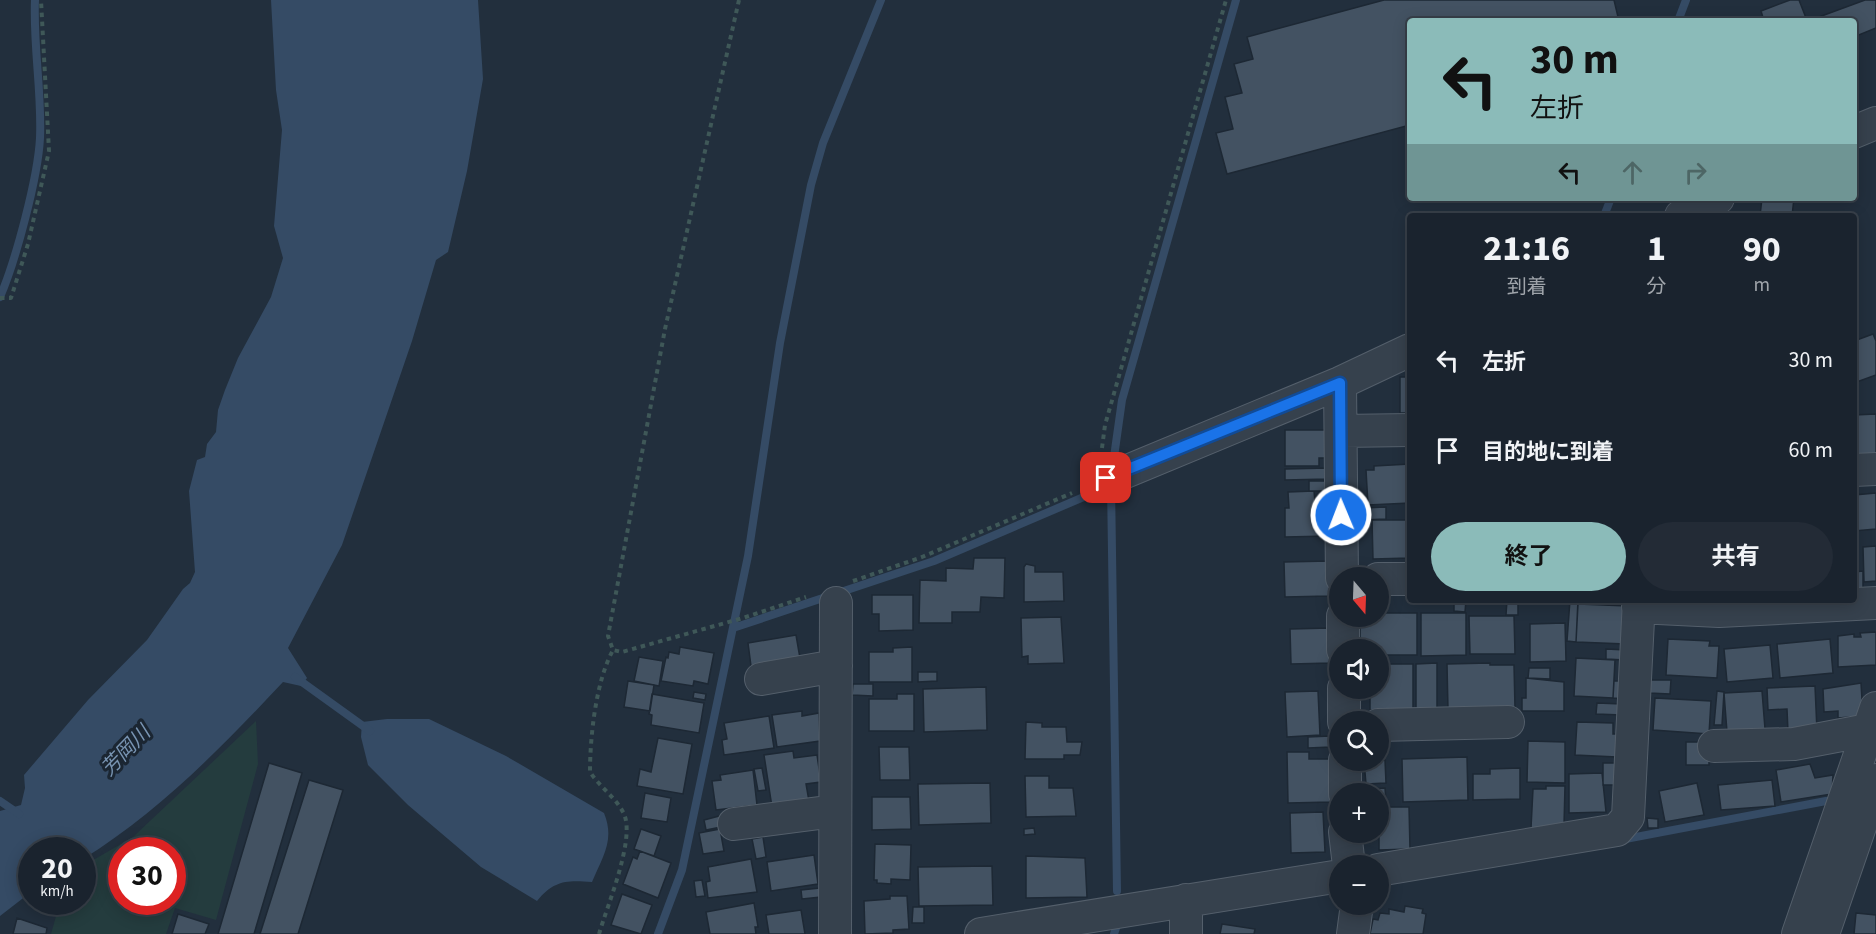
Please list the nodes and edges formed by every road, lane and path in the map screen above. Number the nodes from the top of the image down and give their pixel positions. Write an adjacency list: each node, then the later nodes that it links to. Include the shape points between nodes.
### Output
1 (41, 0): 8 (path, via 49,151 11,298)
2 (739, 0): 22 (path, via 665,328 608,636)
3 (1226, 0): 15 (path, via 1105,425)
4 (1876, 123): 5 (street)
5 (1857, 131)
6 (1727, 209): 7 (street)
7 (1701, 213)
8 (2, 298)
9 (1407, 352): 10 (street)
10 (1340, 388): 12 (street); 15 (street)
11 (1407, 430): 12 (street)
12 (1341, 431): 16 (street)
13 (1876, 469): 14 (street)
14 (1857, 470)
15 (1107, 478): 19 (path)
16 (1342, 567)
17 (1389, 579): 18 (street)
18 (1407, 579)
19 (830, 594): 22 (path, via 622,652); 23 (street)
20 (1876, 603): 21 (street, via 1719,611)
21 (1639, 604): 32 (street, via 1628,817 1617,830)
22 (613, 650): 36 (path, via 604,666 590,772 622,810 627,831)
23 (836, 666): 24 (street); 30 (street)
24 (761, 679)
25 (1508, 722): 26 (street)
26 (1389, 725)
27 (1873, 725): 28 (street, via 1794,744); 40 (street)
28 (1714, 746)
29 (1876, 780): 41 (street)
30 (835, 811): 31 (street); 37 (street)
31 (734, 824)
32 (1389, 868)
33 (1329, 879): 35 (street)
34 (1356, 915): 39 (street)
35 (1187, 916): 38 (street)
36 (599, 934)
37 (835, 934)
38 (981, 934)
39 (1353, 934)
40 (1798, 934)
41 (1824, 934)

